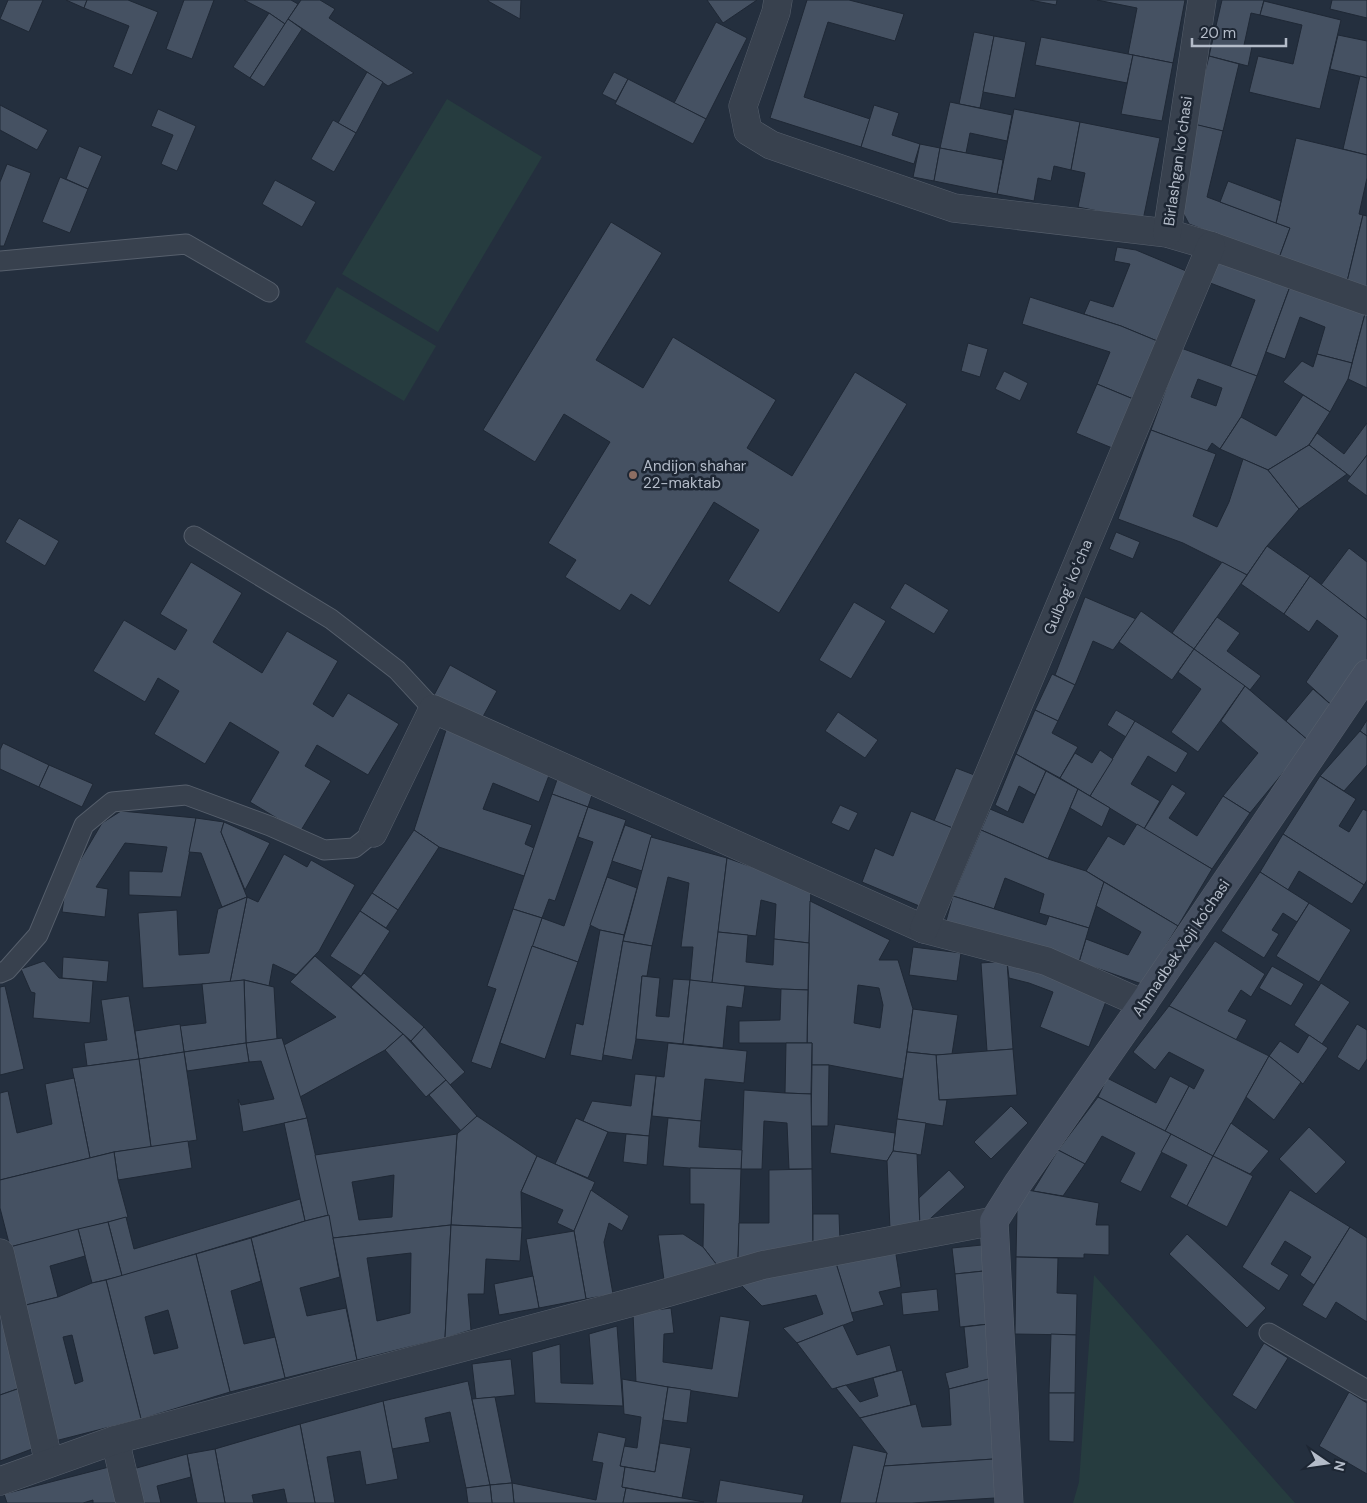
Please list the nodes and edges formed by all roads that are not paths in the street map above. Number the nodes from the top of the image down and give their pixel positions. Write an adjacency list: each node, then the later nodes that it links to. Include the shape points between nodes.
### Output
1 (778, 0): 3 (street, via 743,106 748,131 771,145 954,208)
2 (1202, 0): 3 (street, Birlashgan koʻchasi)
3 (1167, 233): 4 (street, Birlashgan koʻchasi)
4 (1211, 246): 7 (street, Birlashgan koʻchasi); 12 (street, Gulbogʻ koʻcha)
5 (0, 261): 6 (lane, via 186,244)
6 (270, 292)
7 (1367, 301)
8 (194, 536): 10 (lane, via 330,619 397,670)
9 (1367, 674): 14 (street, Ahmadbek Xoji ko'chasi)
10 (433, 709): 11 (street); 12 (street)
11 (373, 833): 13 (lane, via 354,848 324,850 270,826 186,796 112,802 84,825 38,935 7,970)
12 (924, 929): 14 (street, via 1046,961)
13 (0, 973)
14 (1143, 1004): 15 (street, Ahmadbek Xoji ko'chasi)
15 (994, 1221): 19 (street, via 763,1265 643,1300); 23 (street)
16 (0, 1253): 20 (street)
17 (1269, 1333): 18 (lane)
18 (1367, 1390)
19 (114, 1440): 20 (street); 22 (street)
20 (49, 1463): 21 (street)
21 (0, 1481)
22 (130, 1503)
23 (1009, 1503)

